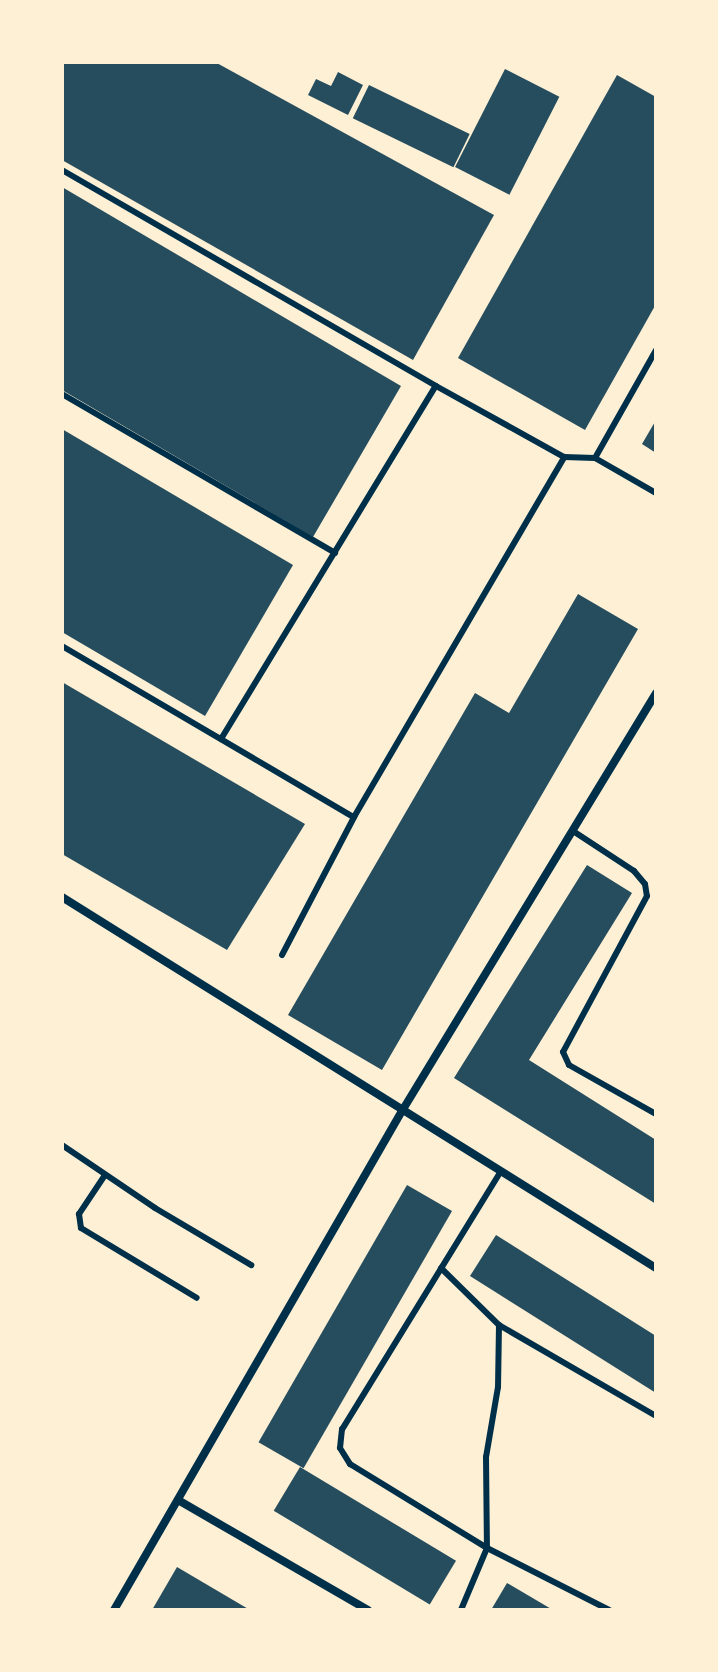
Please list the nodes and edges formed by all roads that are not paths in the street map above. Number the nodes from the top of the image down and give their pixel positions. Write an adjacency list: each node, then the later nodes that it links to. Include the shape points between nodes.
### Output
1 (62, 170): 3 (lane)
2 (656, 350): 6 (lane)
3 (436, 386): 5 (lane); 8 (lane)
4 (62, 394): 8 (lane)
5 (564, 457): 6 (lane); 12 (lane)
6 (595, 458): 7 (lane)
7 (656, 493)
8 (335, 553): 11 (lane)
9 (62, 646): 11 (lane)
10 (656, 693): 13 (street)
11 (221, 739): 12 (lane)
12 (354, 817): 15 (lane)
13 (573, 831): 16 (street); 17 (lane, via 634,871 647,896 563,1052 569,1065)
14 (62, 897): 16 (street)
15 (282, 955)
16 (402, 1111): 19 (street); 27 (street)
17 (656, 1114)
18 (62, 1145): 20 (lane)
19 (501, 1171): 22 (lane); 23 (street)
20 (105, 1175): 21 (lane); 24 (lane, via 79,1214 81,1228)
21 (251, 1265)
22 (441, 1268): 25 (lane); 28 (lane, via 342,1429 340,1448 350,1464)
23 (656, 1268)
24 (197, 1298)
25 (499, 1325): 26 (lane); 28 (lane, via 498,1387 486,1457)
26 (656, 1416)
27 (178, 1500): 29 (street); 30 (street)
28 (487, 1548): 31 (lane); 32 (lane)
29 (114, 1610)
30 (368, 1610)
31 (461, 1610)
32 (609, 1610)

